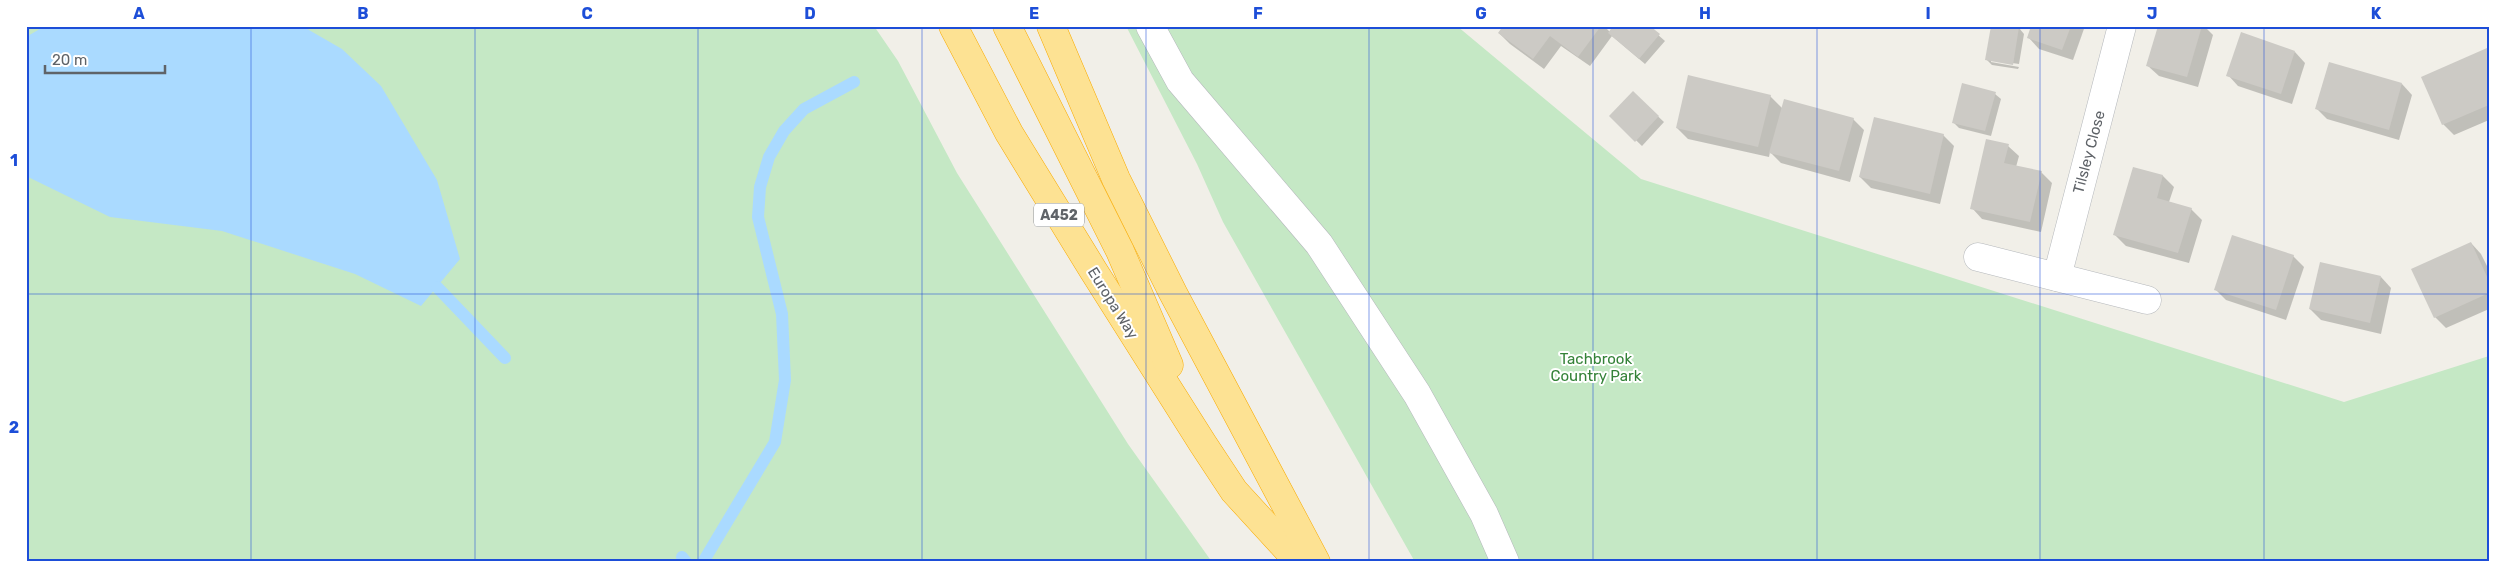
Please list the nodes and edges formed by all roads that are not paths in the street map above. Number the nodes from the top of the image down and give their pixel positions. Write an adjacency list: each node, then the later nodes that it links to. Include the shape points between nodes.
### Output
1 (953, 26): 9 (highway, Europa Way / A452, via 1009,133)
2 (1007, 26): 9 (highway, via 1120,251)
3 (1051, 26): 11 (highway, via 1116,179)
4 (1150, 26): 12 (street, via 1180,81 1324,252 1417,394 1484,514)
5 (2122, 26): 7 (street, Tilsley Close)
6 (1978, 257): 7 (street)
7 (2057, 277): 8 (street)
8 (2147, 300)
9 (1203, 444): 10 (highway, Europa Way / A452, via 1234,491)
10 (1299, 562)
11 (1316, 562)
12 (1505, 562)

